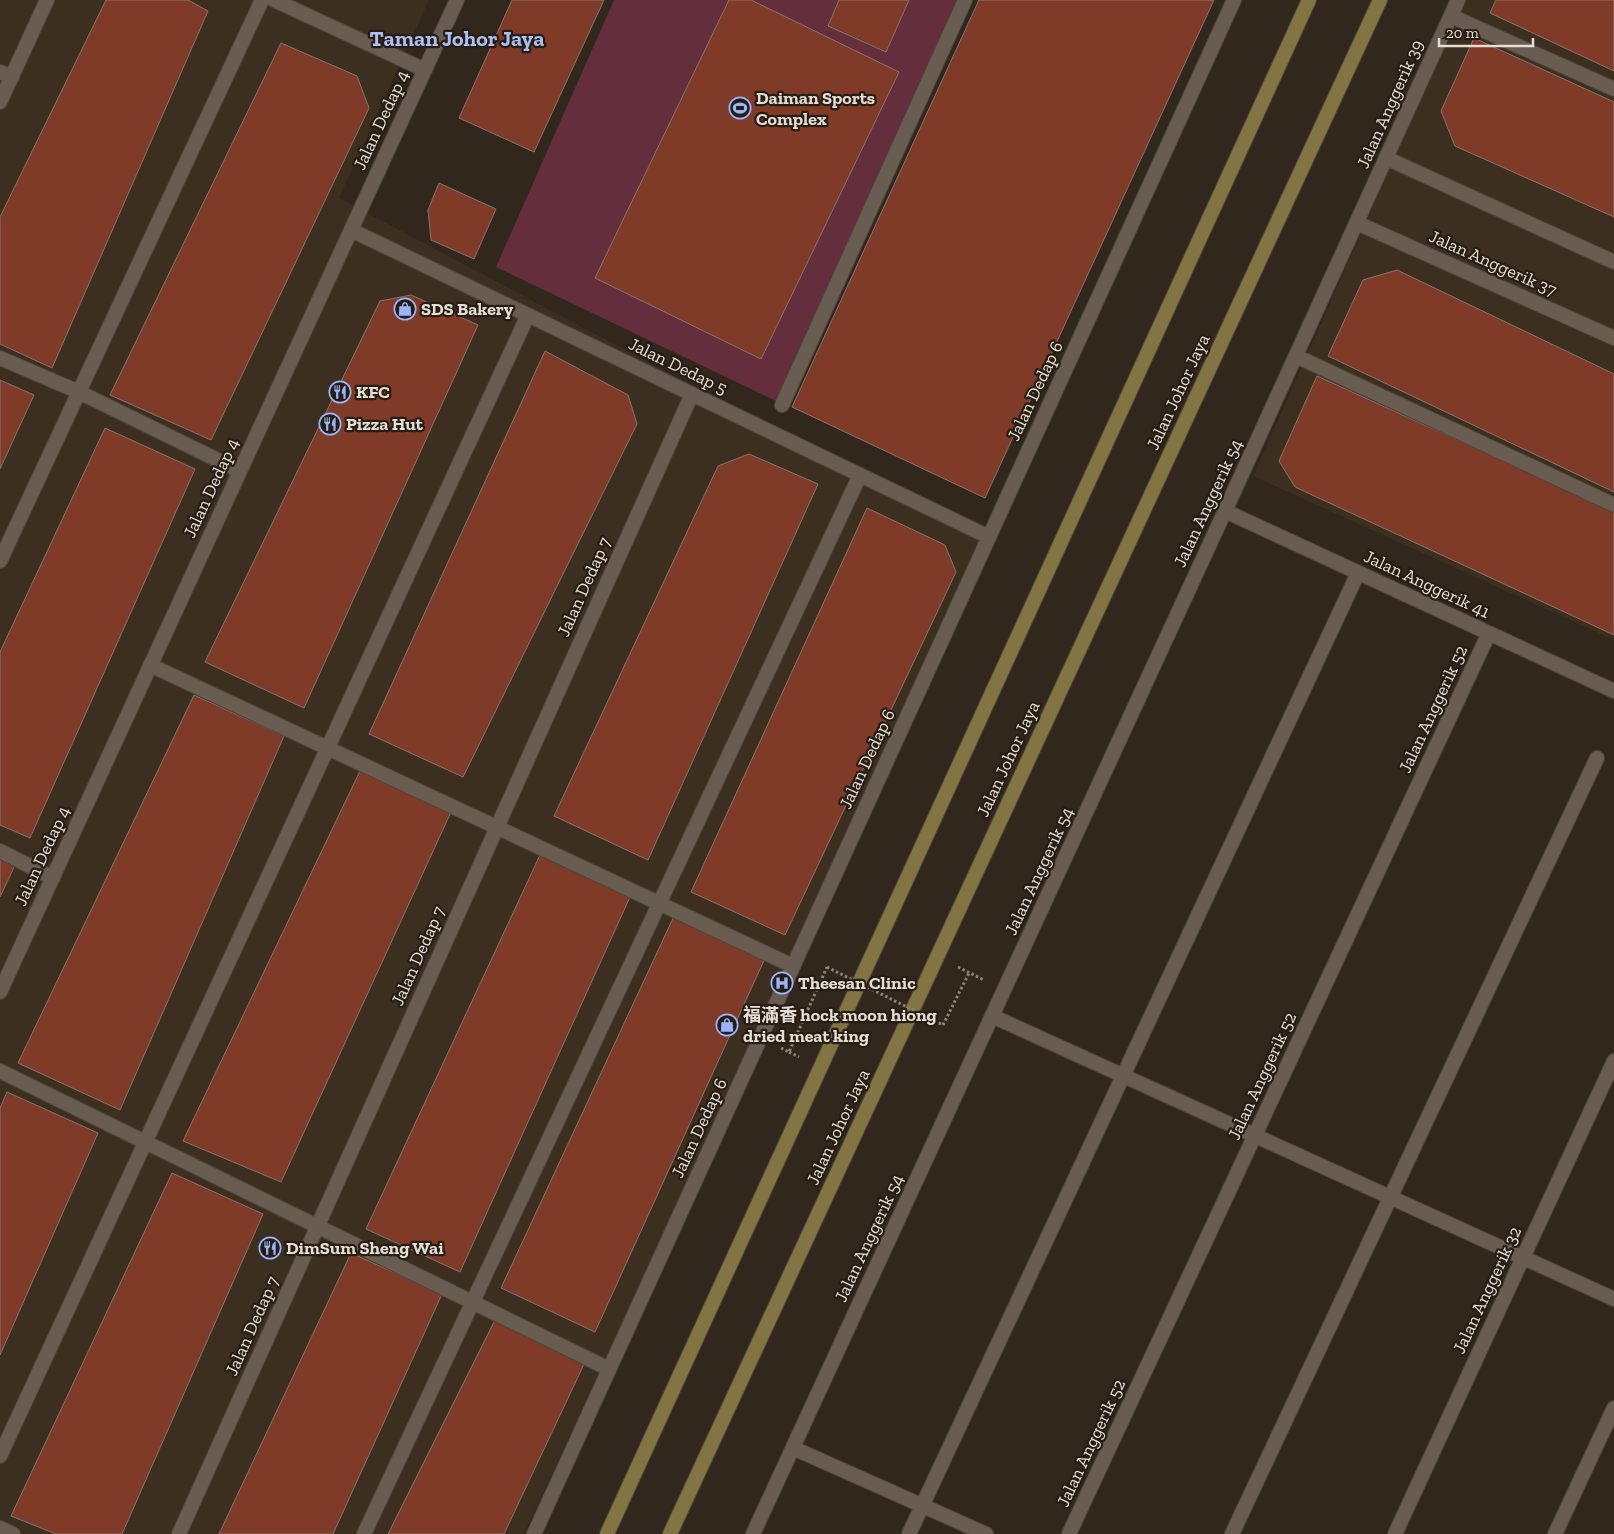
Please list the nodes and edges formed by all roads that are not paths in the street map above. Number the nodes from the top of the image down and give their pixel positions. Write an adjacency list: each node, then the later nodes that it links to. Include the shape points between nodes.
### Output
1 (47, 0): 12 (street)
2 (262, 0): 23 (street)
3 (274, 0): 11 (street)
4 (457, 0): 11 (street, Jalan Dedap 4)
5 (964, 0): 25 (street)
6 (1234, 0): 30 (street, Jalan Dedap 6)
7 (1309, 0): 65 (main road)
8 (1380, 0): 66 (main road, Jalan Johor Jaya)
9 (1458, 0): 10 (street, Jalan Anggerik 39)
10 (1451, 16): 13 (street); 15 (street, Jalan Anggerik 39)
11 (424, 70): 17 (street, Jalan Dedap 4)
12 (6, 74): 14 (street)
13 (1614, 89)
14 (0, 102)
15 (1386, 158): 16 (street, Jalan Anggerik 39); 18 (street)
16 (1357, 223): 20 (street, Jalan Anggerik 37); 21 (street, Jalan Anggerik 54)
17 (350, 230): 19 (street, Jalan Dedap 5); 26 (street, Jalan Dedap 4)
18 (1614, 262)
19 (528, 315): 24 (street, Jalan Dedap 5); 36 (street)
20 (1614, 338)
21 (1296, 356): 28 (street); 29 (street, Jalan Anggerik 54)
22 (0, 358): 23 (street)
23 (79, 392): 26 (street); 31 (street)
24 (692, 394): 27 (street, Jalan Dedap 5); 38 (street, Jalan Dedap 7)
25 (782, 405)
26 (240, 471): 34 (street, Jalan Dedap 4)
27 (860, 475): 30 (street, Jalan Dedap 5); 41 (street)
28 (1614, 505)
29 (1225, 511): 32 (street, Jalan Anggerik 41); 44 (street, Jalan Anggerik 54)
30 (989, 537): 42 (street, Jalan Dedap 6)
31 (0, 561)
32 (1358, 573): 33 (street, Jalan Anggerik 41); 47 (street)
33 (1489, 634): 35 (street, Jalan Anggerik 41); 48 (street, Jalan Anggerik 52)
34 (150, 666): 36 (street); 40 (street, Jalan Dedap 4)
35 (1614, 691)
36 (328, 748): 38 (street); 49 (street)
37 (1597, 758): 50 (street)
38 (497, 827): 41 (street); 51 (street, Jalan Dedap 7)
39 (0, 851): 40 (street)
40 (53, 878): 43 (street, Jalan Dedap 4)
41 (659, 903): 42 (street); 54 (street)
42 (793, 966): 55 (street, Jalan Dedap 6)
43 (0, 992)
44 (992, 1016): 47 (street); 57 (street, Jalan Anggerik 54)
45 (1614, 1061): 52 (street, Jalan Anggerik 32)
46 (0, 1071): 49 (street)
47 (1123, 1076): 48 (street); 59 (street)
48 (1255, 1136): 50 (street); 70 (street, Jalan Anggerik 52)
49 (146, 1142): 51 (street); 58 (street)
50 (1390, 1198): 52 (street); 71 (street)
51 (318, 1226): 54 (street); 62 (street, Jalan Dedap 7)
52 (1523, 1257): 53 (street); 72 (street, Jalan Anggerik 32)
53 (1614, 1299)
54 (473, 1302): 55 (street); 63 (street)
55 (609, 1369): 64 (street, Jalan Dedap 6)
56 (1614, 1408): 73 (street)
57 (793, 1448): 59 (street); 67 (street, Jalan Anggerik 54)
58 (0, 1456)
59 (922, 1505): 68 (street); 69 (street)
60 (0, 1528): 61 (street)
61 (13, 1534)
62 (179, 1534)
63 (364, 1534)
64 (534, 1534)
65 (607, 1534)
66 (670, 1534)
67 (754, 1534)
68 (909, 1534)
69 (986, 1534)
70 (1069, 1534)
71 (1232, 1534)
72 (1395, 1534)
73 (1556, 1534)

